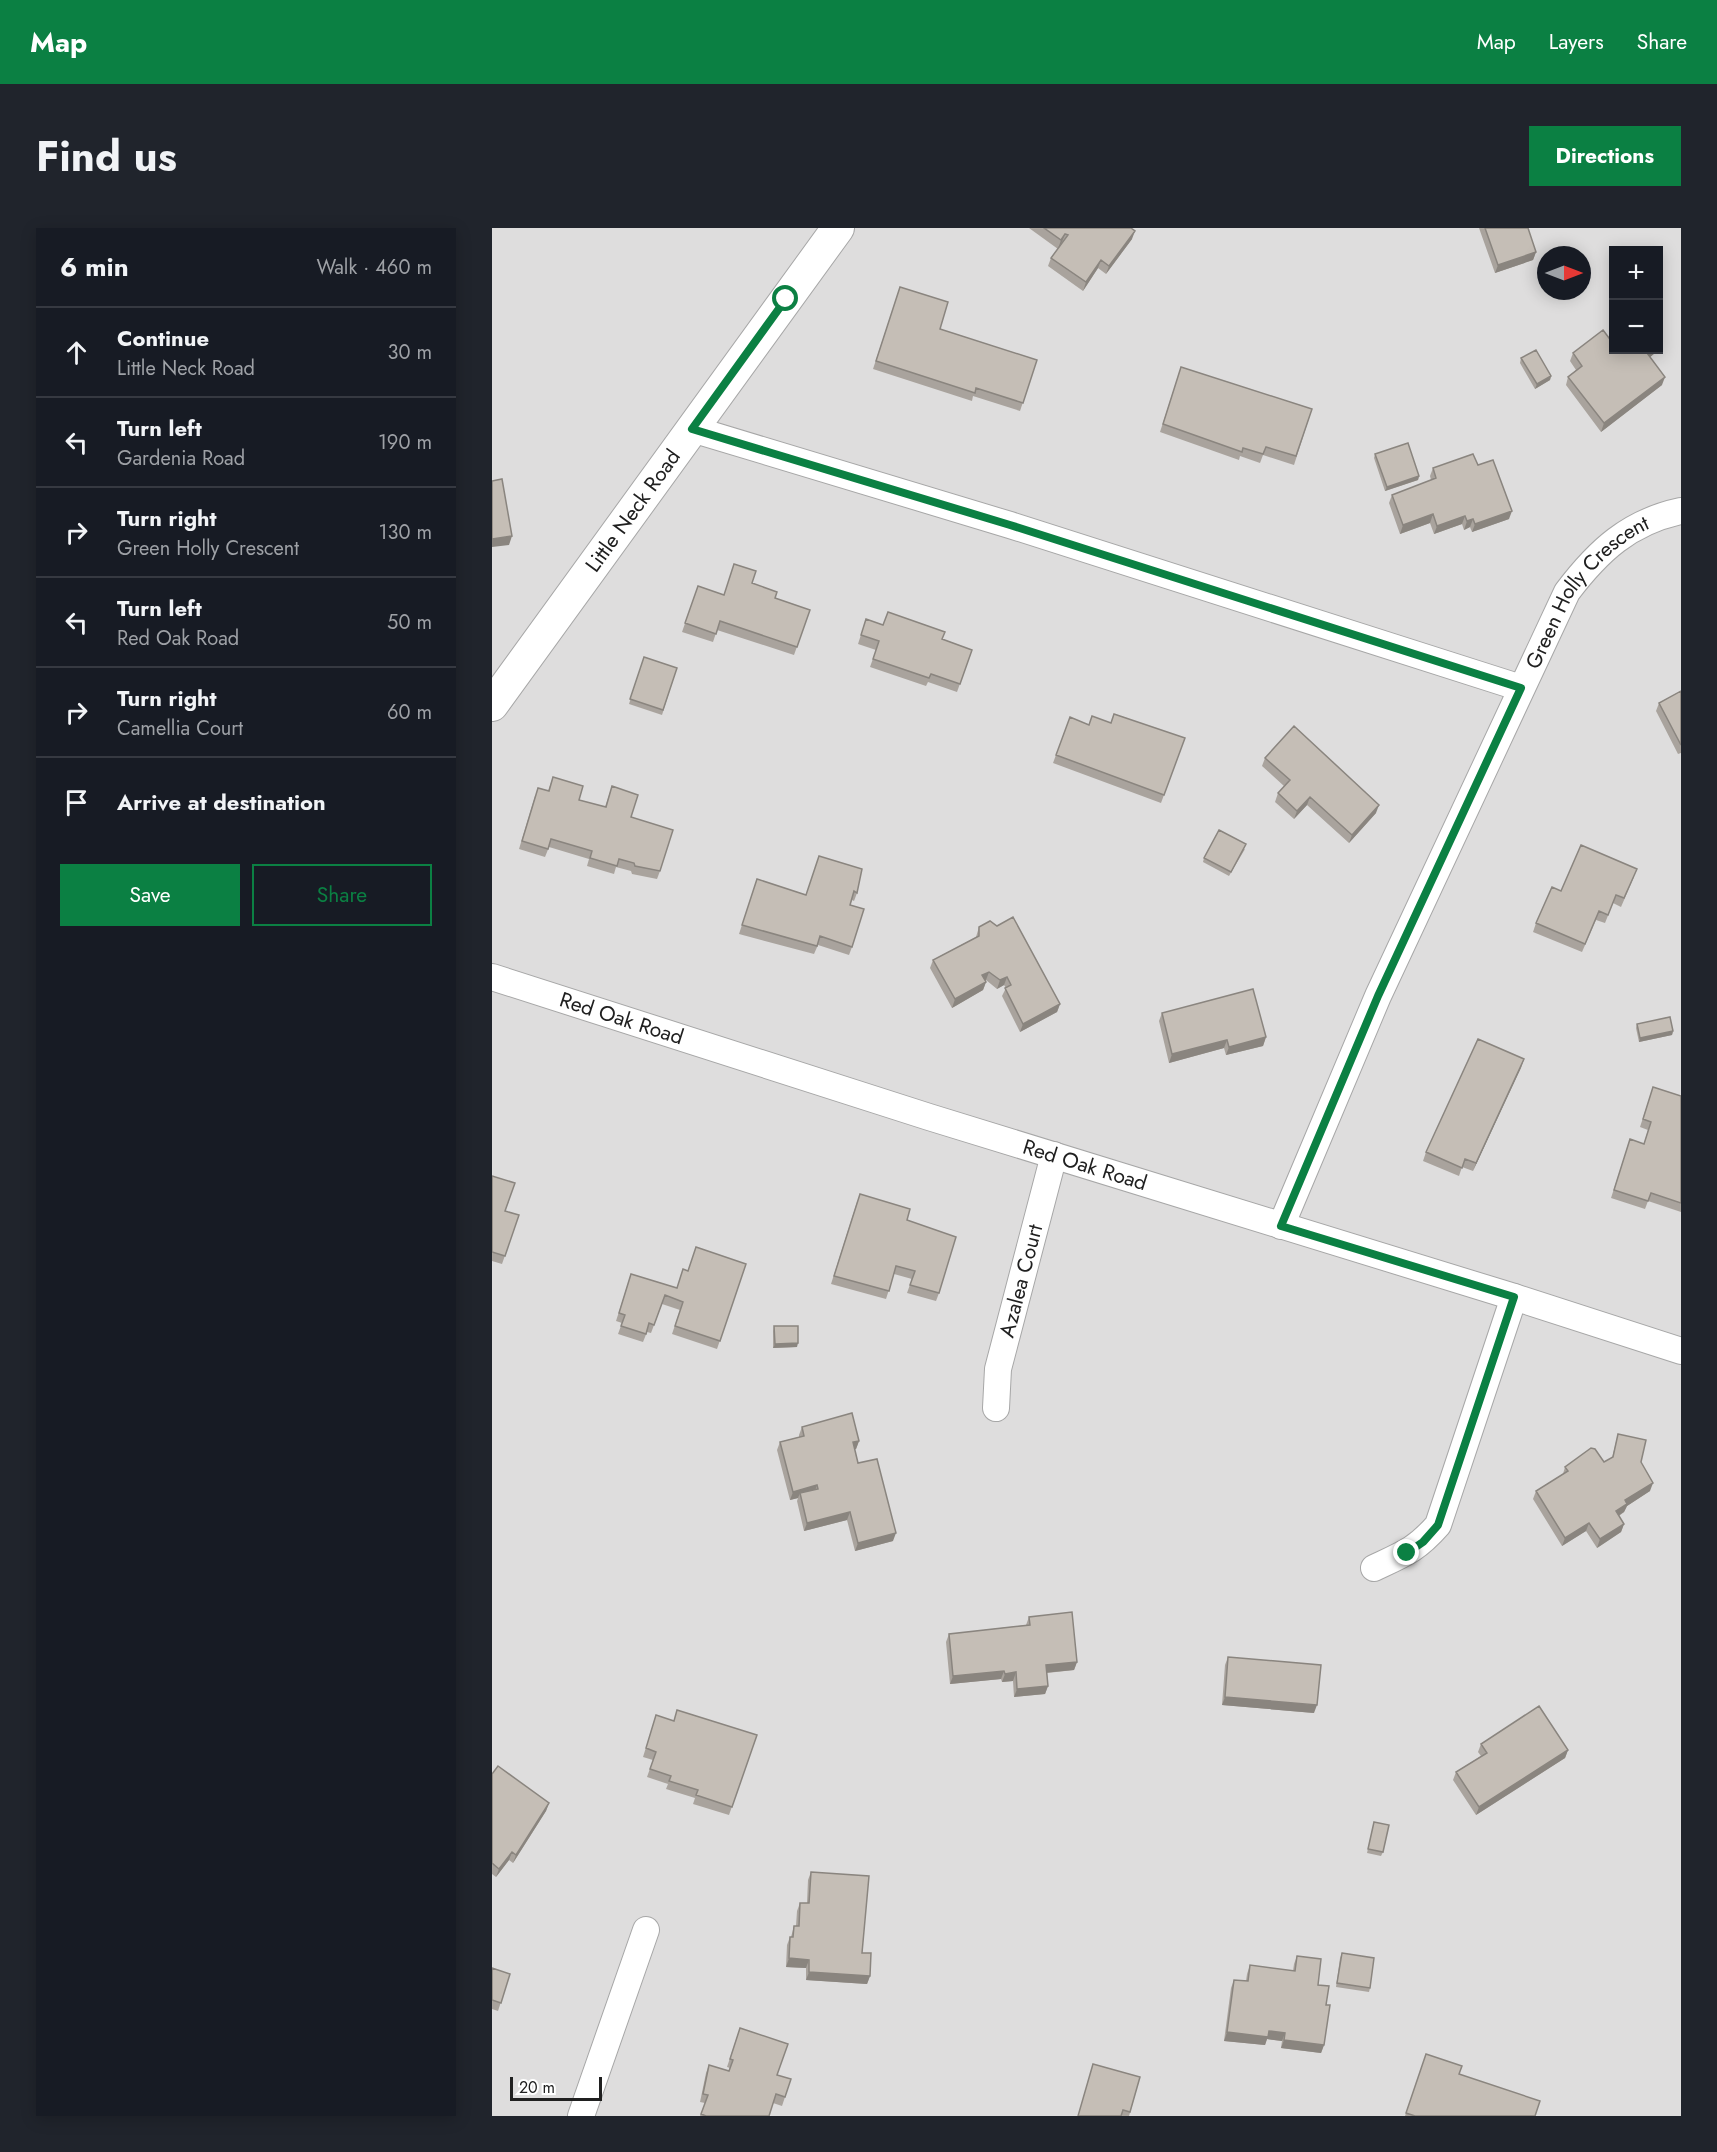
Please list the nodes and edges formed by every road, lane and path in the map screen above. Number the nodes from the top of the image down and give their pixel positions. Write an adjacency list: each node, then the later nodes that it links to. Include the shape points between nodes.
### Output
1 (838, 228): 2 (street, Little Neck Road)
2 (692, 429): 4 (street, via 1032,532); 5 (street, Little Neck Road)
3 (1681, 511): 4 (street, Green Holly Crescent, via 1640,525 1588,563 1567,592)
4 (1521, 688): 8 (street, Green Holly Crescent, via 1378,996)
5 (492, 705)
6 (492, 977): 7 (street, Red Oak Road)
7 (1054, 1155): 8 (street, Red Oak Road); 11 (street, Azalea Court, via 998,1369)
8 (1281, 1226): 9 (street, Red Oak Road)
9 (1514, 1297): 10 (street, Red Oak Road); 12 (street, via 1438,1525 1407,1553)
10 (1681, 1351)
11 (996, 1408)
12 (1374, 1568)
13 (646, 1930): 14 (street)
14 (581, 2116)

